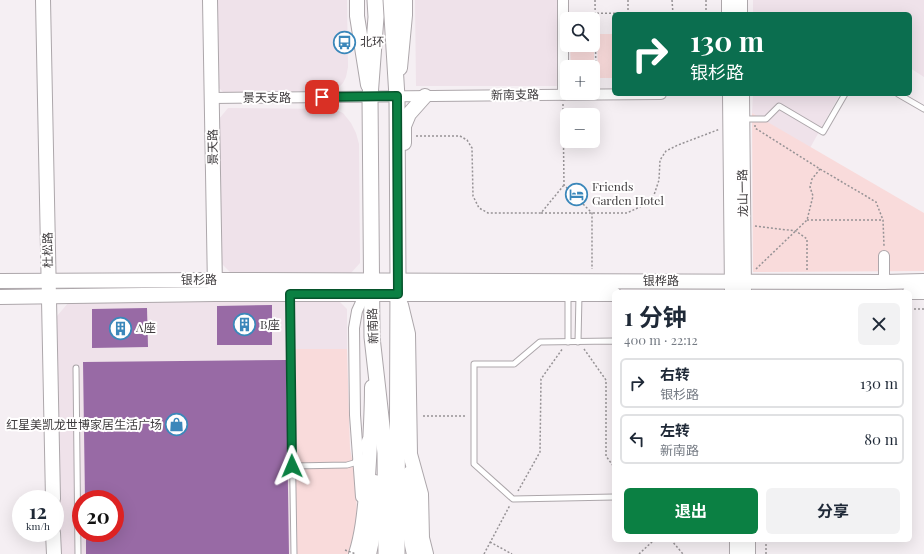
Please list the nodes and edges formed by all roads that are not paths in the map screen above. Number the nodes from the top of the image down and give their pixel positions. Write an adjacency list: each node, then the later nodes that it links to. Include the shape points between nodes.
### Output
1 (43, 0): 29 (main road, 杜松路)
2 (210, 0): 23 (main road, 景天路)
3 (357, 0): 22 (main road, 新南路, via 357,16)
4 (375, 0): 22 (main road, 新南路)
5 (391, 0): 16 (main road, 新南路)
6 (405, 0): 16 (main road, 新南路)
7 (563, 0): 12 (street)
8 (729, 0): 10 (main road)
9 (740, 0): 11 (main road)
10 (729, 12)
11 (740, 12)
12 (563, 60)
13 (600, 94): 14 (street, 新南支路)
14 (612, 94)
15 (560, 95): 17 (street, 新南支路)
16 (397, 96): 17 (street, 新南支路); 22 (street, 新南支路); 26 (main road, 新南路)
17 (425, 96): 26 (main road, via 409,114 404,126 404,161)
18 (731, 96): 25 (main road, 龙山一路)
19 (741, 96): 25 (main road, 龙山一路)
20 (844, 96): 25 (lane, via 823,132 778,106 766,119)
21 (901, 96): 24 (lane)
22 (370, 97): 23 (street, 景天支路); 36 (main road, 新南路)
23 (212, 98): 30 (main road, 景天路)
24 (924, 109)
25 (742, 121): 33 (main road, 龙山一路)
26 (397, 174): 35 (main road, 新南路)
27 (884, 256): 32 (street)
28 (0, 280): 29 (main road, 银杉路)
29 (49, 280): 30 (main road, 银杉路); 42 (main road, 杜松路)
30 (215, 280): 36 (main road, 银杉路); 39 (main road, 景天路)
31 (924, 281): 32 (main road, 银桦路)
32 (884, 282): 33 (main road, 银桦路)
33 (741, 284): 34 (main road, 银桦路)
34 (577, 286): 35 (main road, 银桦路); 41 (main road, 银桦路); 46 (lane); 47 (lane)
35 (398, 287): 36 (main road, 银杉路); 52 (main road, via 408,334); 67 (main road, 新南路)
36 (369, 290): 40 (main road, 银杉路); 44 (main road, 新南路); 53 (street, via 357,311 354,328)
37 (912, 292): 38 (main road)
38 (924, 292)
39 (215, 294): 40 (main road, 银杉路); 42 (main road, 银杉路)
40 (290, 294): 54 (lane)
41 (612, 294)
42 (48, 296): 43 (main road, 银杉路); 51 (main road, 杜松路)
43 (0, 297)
44 (372, 336): 49 (main road); 66 (main road, 新南路, via 385,453)
45 (612, 341): 47 (lane)
46 (568, 342): 47 (lane); 56 (lane, via 540,342 514,364 474,364 474,464 513,499)
47 (578, 342)
48 (76, 368): 50 (lane)
49 (372, 419): 53 (lane); 57 (main road); 65 (main road, via 375,497)
50 (77, 424): 51 (lane); 63 (lane)
51 (51, 425): 55 (main road, 杜松路)
52 (410, 454): 68 (main road, via 410,519); 69 (main road, via 421,494 422,538)
53 (358, 458): 54 (lane, via 354,463 347,465); 57 (street)
54 (292, 466): 64 (lane)
55 (52, 490)
56 (612, 497)
57 (363, 522): 61 (main road, via 359,545)
58 (53, 542): 62 (main road)
59 (737, 542): 70 (main road)
60 (748, 542): 71 (main road)
61 (352, 553)
62 (54, 554)
63 (78, 554)
64 (294, 554)
65 (369, 554)
66 (386, 554)
67 (397, 554)
68 (414, 554)
69 (426, 554)
70 (737, 554)
71 (748, 554)

